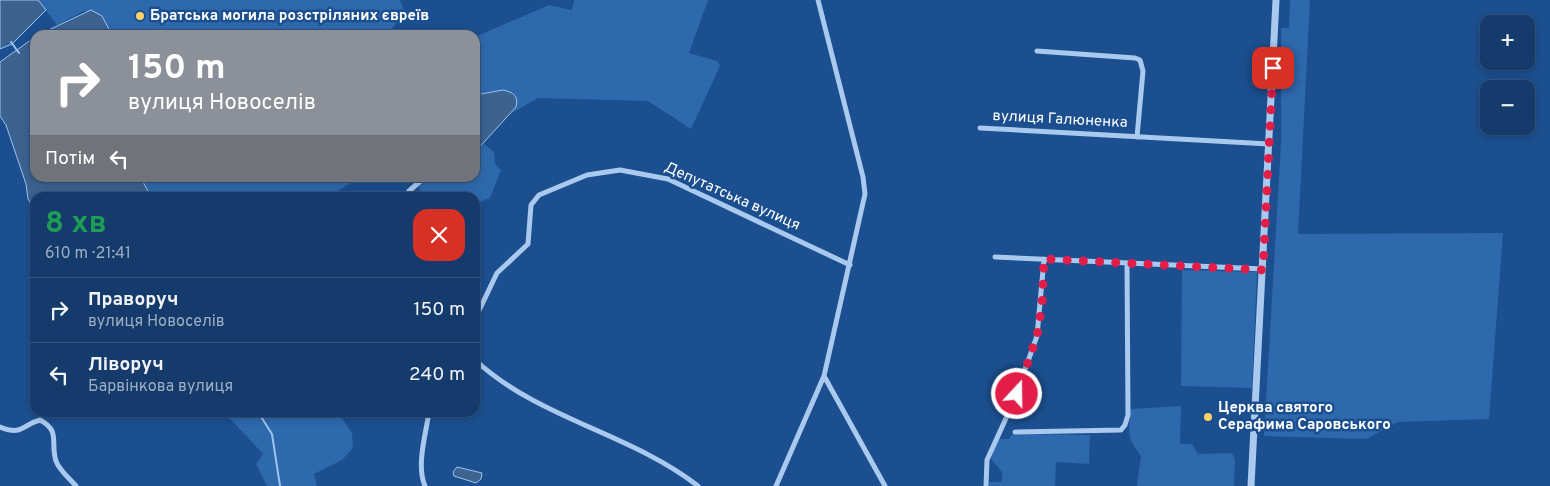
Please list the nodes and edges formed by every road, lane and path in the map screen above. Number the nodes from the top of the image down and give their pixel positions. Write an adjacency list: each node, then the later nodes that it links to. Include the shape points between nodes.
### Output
1 (818, 0): 12 (street, via 864,185 864,203)
2 (1276, 0): 6 (street)
3 (1037, 51): 5 (street, вулиця Галюненка, via 1140,60 1143,71)
4 (980, 128): 5 (street, вулиця Галюненка)
5 (1137, 137): 6 (street, вулиця Галюненка)
6 (1269, 144): 13 (street)
7 (419, 182): 8 (street)
8 (408, 192)
9 (995, 257): 10 (street)
10 (1044, 259): 11 (street); 25 (street, via 1037,336 1017,394 987,460)
11 (1127, 262): 13 (street); 19 (street, via 1128,415 1125,425 1121,430)
12 (850, 265): 14 (street, Депутатська вулиця, via 668,179 633,171 608,170 578,178 536,198 530,209 528,244 497,273); 16 (street)
13 (1263, 270): 26 (street)
14 (480, 309)
15 (480, 364): 22 (street, via 540,404 649,454)
16 (824, 376): 23 (street); 24 (street)
17 (429, 417): 21 (street, via 423,459)
18 (0, 427): 20 (street, via 12,432 40,420 48,425 52,429 56,462)
19 (1015, 432)
20 (76, 486)
21 (425, 486)
22 (698, 486)
23 (776, 486)
24 (884, 486)
25 (986, 486)
26 (1251, 486)

